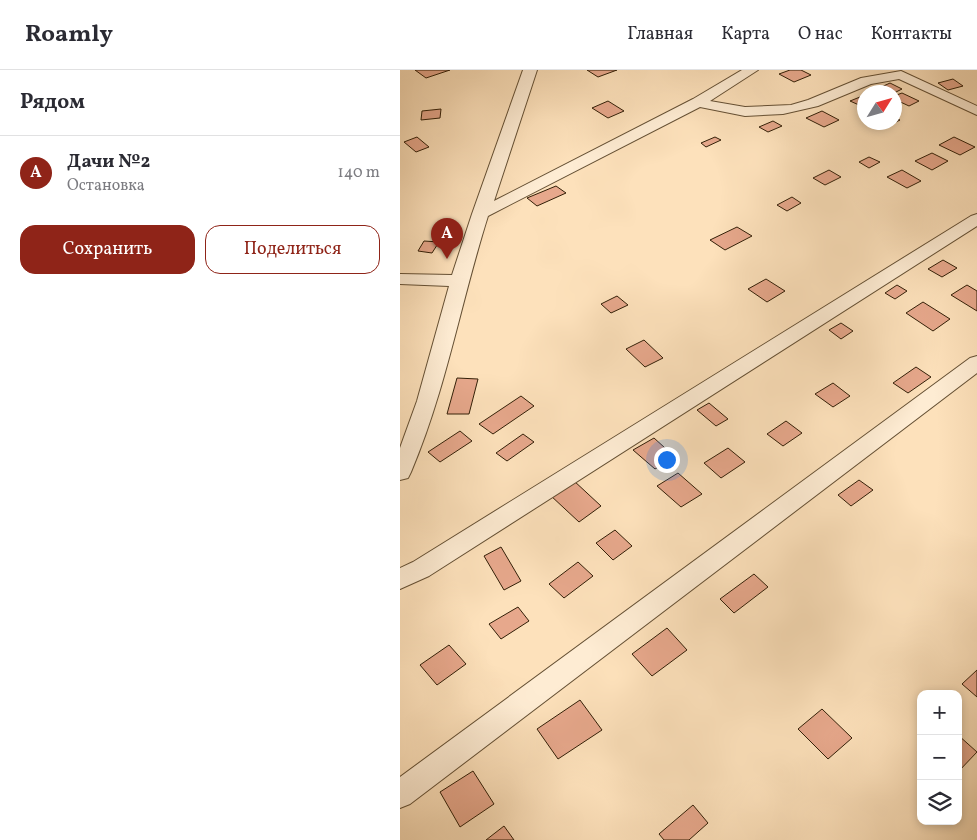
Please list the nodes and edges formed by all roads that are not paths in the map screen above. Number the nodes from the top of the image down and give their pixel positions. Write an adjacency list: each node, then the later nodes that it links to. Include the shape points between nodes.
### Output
1 (530, 70): 5 (street)
2 (750, 70): 3 (street)
3 (698, 102): 4 (street, via 751,112 795,108 855,84 901,75); 5 (street)
4 (977, 111)
5 (480, 214): 8 (street)
6 (977, 219): 11 (street, via 422,569)
7 (400, 279): 8 (street)
8 (459, 281): 10 (street, via 426,407)
9 (977, 363): 12 (street)
10 (400, 472)
11 (400, 578)
12 (400, 794)

